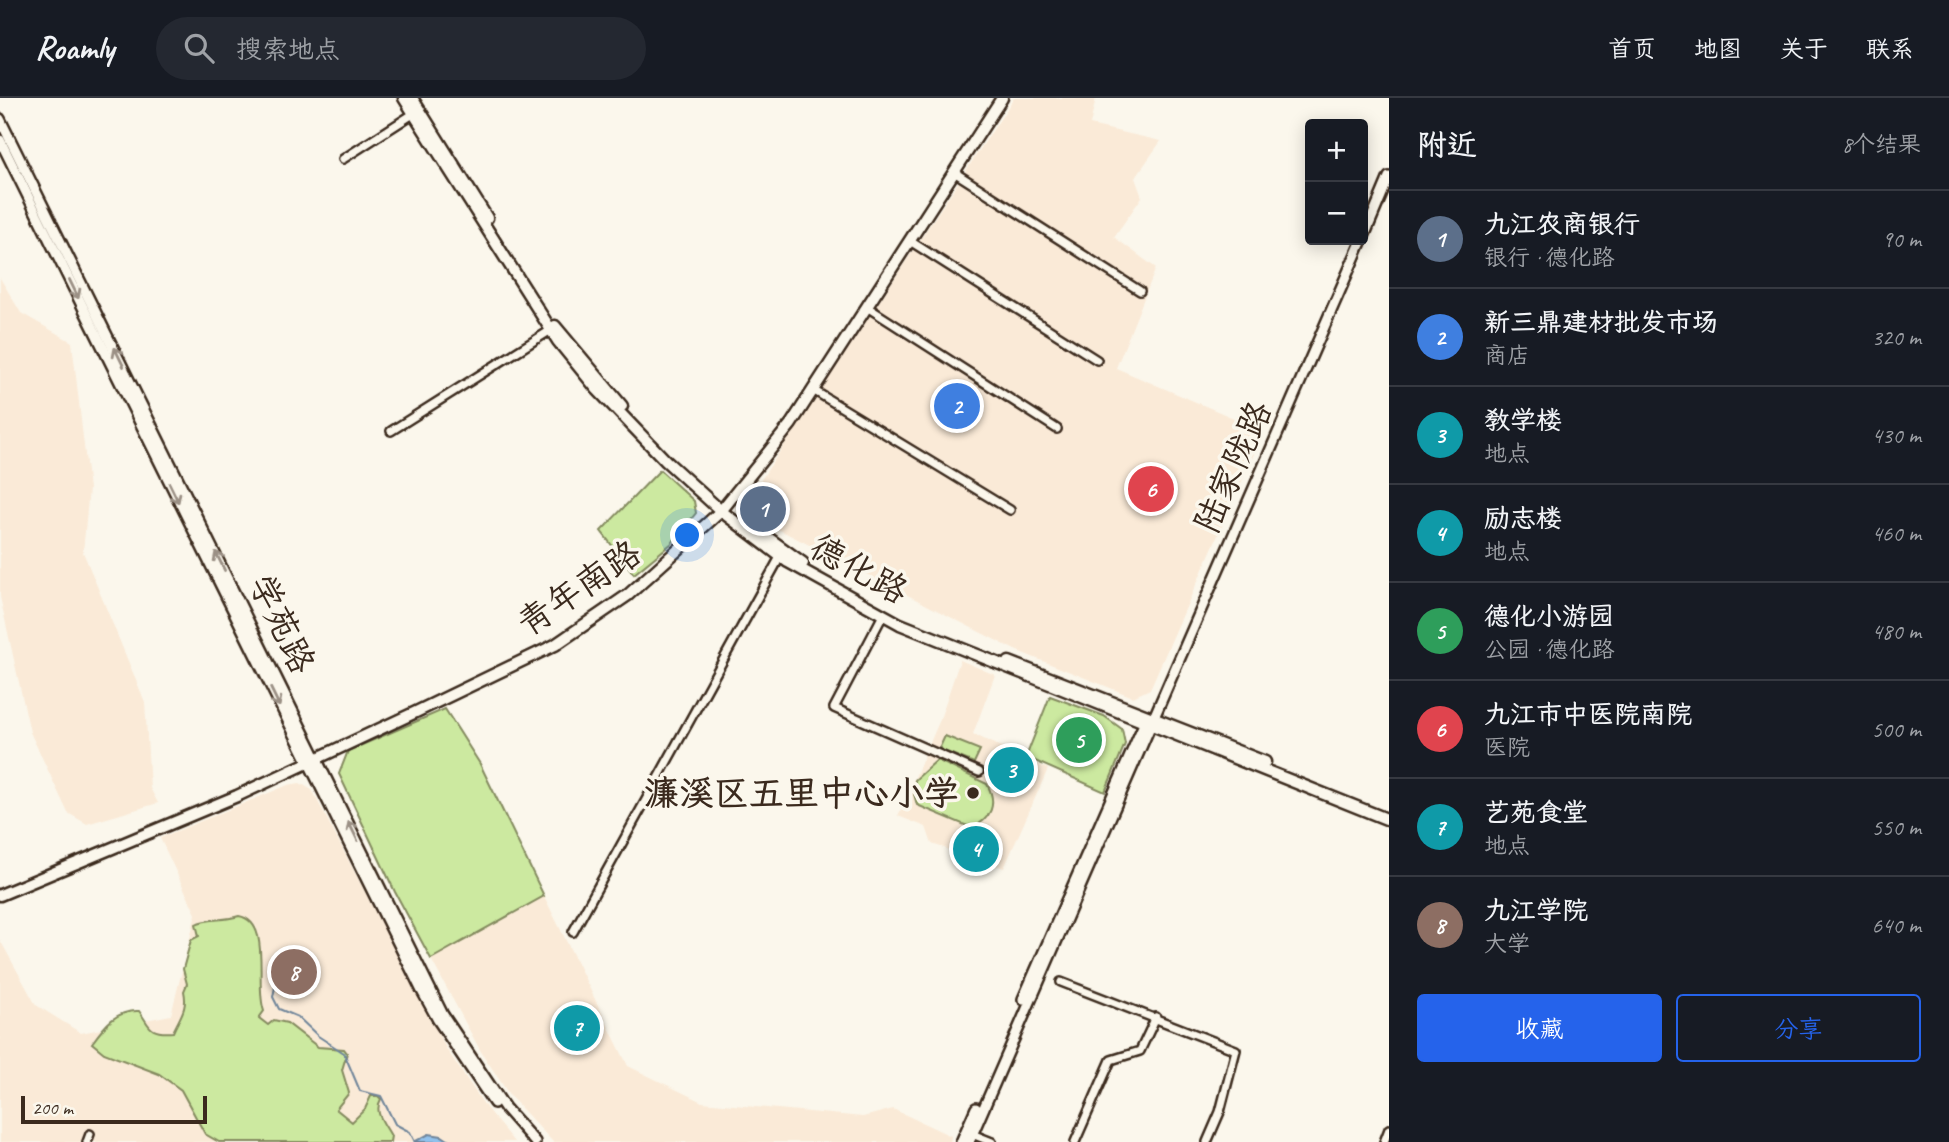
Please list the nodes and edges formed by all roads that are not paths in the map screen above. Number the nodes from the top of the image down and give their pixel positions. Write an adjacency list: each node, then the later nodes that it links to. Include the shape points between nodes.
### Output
1 (404, 98): 4 (main road, 德化路)
2 (412, 98): 20 (main road, 德化路, via 557,328 605,388)
3 (1002, 98): 8 (main road, 青年南路)
4 (414, 114): 7 (street); 15 (main road, 德化路)
5 (0, 119): 25 (street, 学苑路, one-way to 5)
6 (0, 140): 25 (street, 学苑路, one-way to 25)
7 (342, 159)
8 (954, 172): 11 (main road, 青年南路); 13 (street)
9 (1389, 177): 10 (street, 陆家陇路)
10 (1368, 225)
11 (910, 241): 14 (main road, 青年南路); 16 (street)
12 (1359, 245): 24 (street, 陆家陇路)
13 (1140, 291)
14 (867, 307): 17 (main road, 青年南路); 18 (street)
15 (551, 330): 19 (street); 20 (main road, 德化路, via 597,389 666,461)
16 (1097, 360)
17 (813, 390): 20 (main road, 青年南路); 21 (street)
18 (1056, 429)
19 (391, 431)
20 (723, 508): 22 (main road, 德化路); 24 (main road, 德化路, via 793,558 901,618); 25 (main road, 青年南路, via 628,595 555,645)
21 (1010, 510)
22 (780, 557): 23 (main road, 德化路); 30 (street)
23 (883, 615): 24 (main road, 德化路, via 982,659); 26 (street, via 834,708)
24 (1149, 720): 27 (main road, 德化路); 28 (main road, 德化路); 34 (street); 37 (street)
25 (312, 759): 29 (main road, 青年南路, via 237,796); 35 (street, 学苑路, via 438,1020 484,1090); 36 (street, 学苑路, one-way to 25, via 505,1108 443,1015)
26 (979, 772)
27 (1389, 813)
28 (1389, 820)
29 (0, 895)
30 (573, 932)
31 (1061, 982): 32 (street)
32 (1156, 1017): 39 (street, via 1140,1051 1111,1060); 40 (street, via 1237,1051)
33 (1389, 1129): 41 (street)
34 (971, 1138): 38 (street)
35 (528, 1142)
36 (535, 1142)
37 (961, 1142)
38 (992, 1142)
39 (1075, 1142)
40 (1207, 1142)
41 (1384, 1142)

